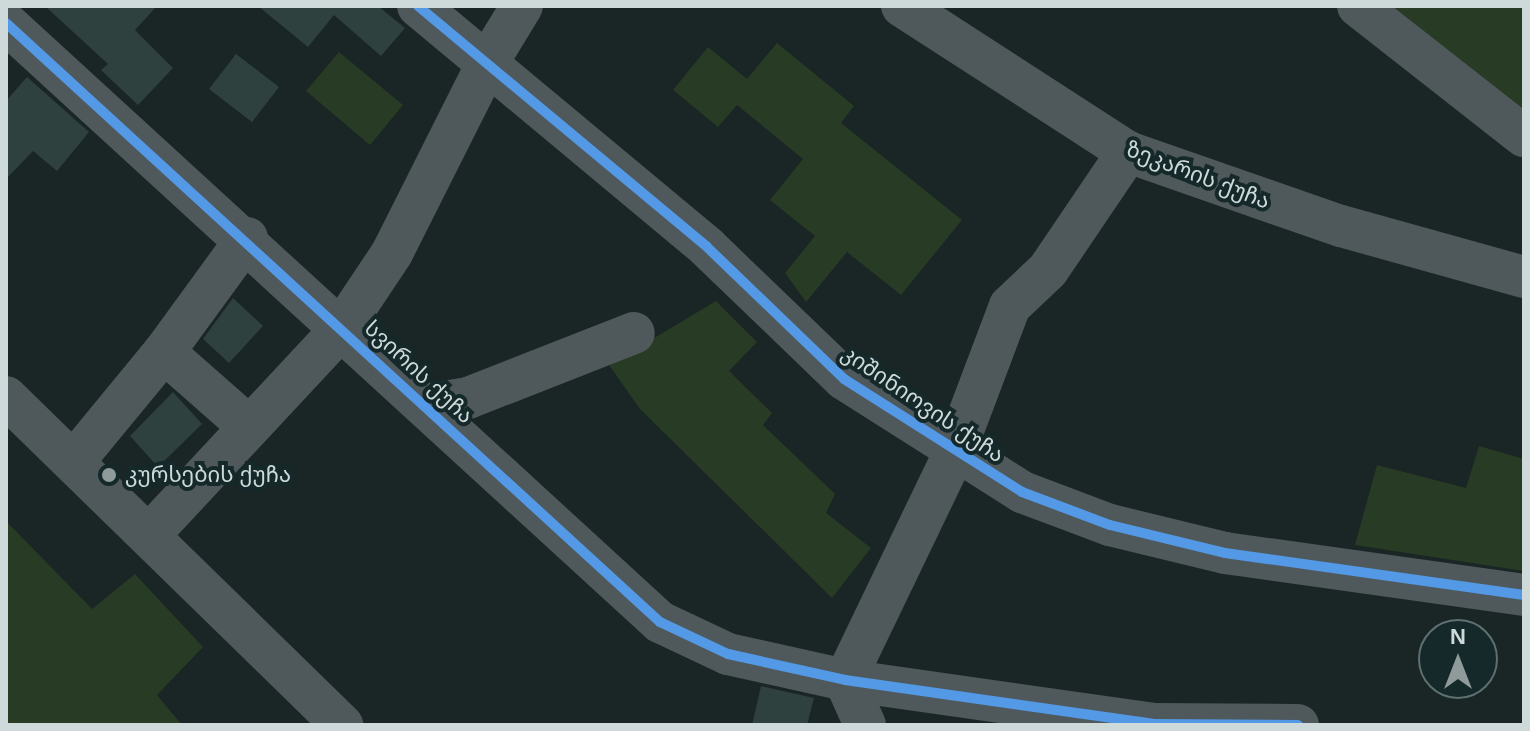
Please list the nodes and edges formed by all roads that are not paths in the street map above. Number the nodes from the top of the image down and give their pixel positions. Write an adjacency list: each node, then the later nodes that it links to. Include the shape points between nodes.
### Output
1 (418, 6): 6 (street, კიშინიოვის ქუჩა)
2 (522, 6): 6 (street)
3 (902, 6): 8 (street, ზეკარის ქუჩა)
4 (1358, 6): 7 (street)
5 (6, 23): 9 (street, სვირის ქუჩა)
6 (489, 60): 11 (street, via 392,253); 17 (street, კიშინიოვის ქუჩა, via 707,247 844,379)
7 (1524, 136)
8 (1128, 152): 10 (street, ზეკარის ქუჩა, via 1341,226); 17 (street, via 1048,270 1010,306)
9 (247, 238): 11 (street, სვირის ქუჩა); 13 (street)
10 (1524, 277)
11 (342, 328): 15 (street, სვირის ქუჩა); 16 (street)
12 (634, 333): 15 (street, via 468,398)
13 (164, 352): 16 (street); 18 (street)
14 (6, 397): 18 (street)
15 (425, 405): 21 (street, სვირის ქუჩა, via 660,622 728,654)
16 (248, 426): 19 (street)
17 (954, 454): 20 (street, კიშინიოვის ქუჩა, via 1022,492 1124,529 1225,553); 21 (street)
18 (75, 460): 19 (street)
19 (150, 534): 22 (street)
20 (1524, 595)
21 (845, 680): 23 (street); 24 (street, სვირის ქუჩა, via 1153,724)
22 (342, 725)
23 (865, 725)
24 (1298, 725)

